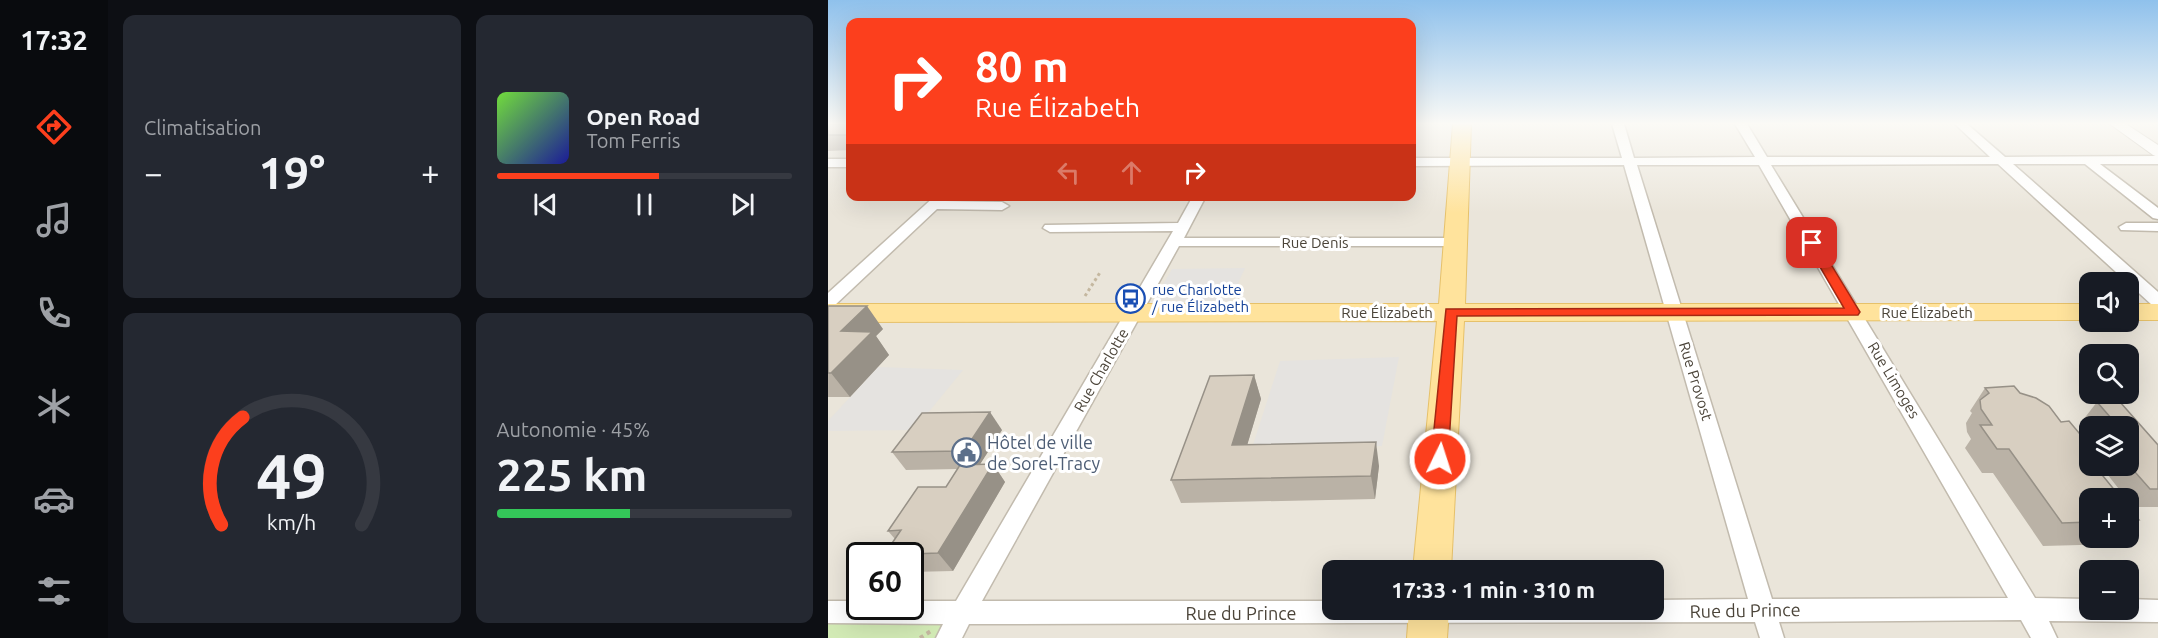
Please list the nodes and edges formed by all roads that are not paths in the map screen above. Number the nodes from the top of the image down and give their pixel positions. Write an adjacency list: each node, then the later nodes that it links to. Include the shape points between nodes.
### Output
1 (1460, 154): 10 (main road)
2 (1627, 154): 11 (street, Rue Provost)
3 (1759, 154): 6 (street, Rue Limoges)
4 (1994, 154): 7 (street)
5 (2158, 160): 8 (street)
6 (1763, 161): 7 (street); 11 (street); 28 (street, Rue Limoges)
7 (2002, 161): 8 (street); 24 (street)
8 (2089, 161): 17 (street)
9 (1416, 162): 10 (street)
10 (1460, 162): 11 (street); 23 (main road)
11 (1629, 162): 26 (street, Rue Provost)
12 (828, 163): 13 (street)
13 (846, 163)
14 (938, 201): 16 (street); 25 (street)
15 (1197, 201): 21 (street, Rue Charlotte)
16 (1002, 206)
17 (2158, 215)
18 (2127, 227): 19 (street)
19 (2158, 227)
20 (1050, 228): 21 (street)
21 (1183, 228): 22 (street, Rue Charlotte)
22 (1174, 242): 23 (street, Rue Denis); 33 (street, Rue Charlotte)
23 (1455, 242): 27 (main road)
24 (2158, 301)
25 (828, 302)
26 (1675, 311): 27 (main road, Rue Élizabeth); 28 (main road, Rue Élizabeth); 36 (street, Rue Provost)
27 (1451, 312): 33 (main road, Rue Élizabeth); 34 (main road)
28 (1853, 312): 29 (main road, Rue Élizabeth); 35 (street, Rue Limoges)
29 (2079, 312)
30 (2139, 312): 31 (main road)
31 (2158, 312)
32 (828, 313): 33 (main road, Rue Élizabeth)
33 (1133, 313): 39 (street, Rue Charlotte)
34 (1433, 560)
35 (2028, 609): 36 (street, Rue du Prince); 37 (street, Rue du Prince); 44 (street, Rue Limoges)
36 (1764, 610): 40 (street, Rue du Prince); 43 (street, Rue Provost)
37 (2158, 611)
38 (828, 612): 39 (street, Rue du Prince)
39 (963, 612): 41 (street, Rue du Prince); 42 (street, Rue Charlotte)
40 (1664, 613)
41 (1322, 618)
42 (948, 638)
43 (1772, 638)
44 (2045, 638)

